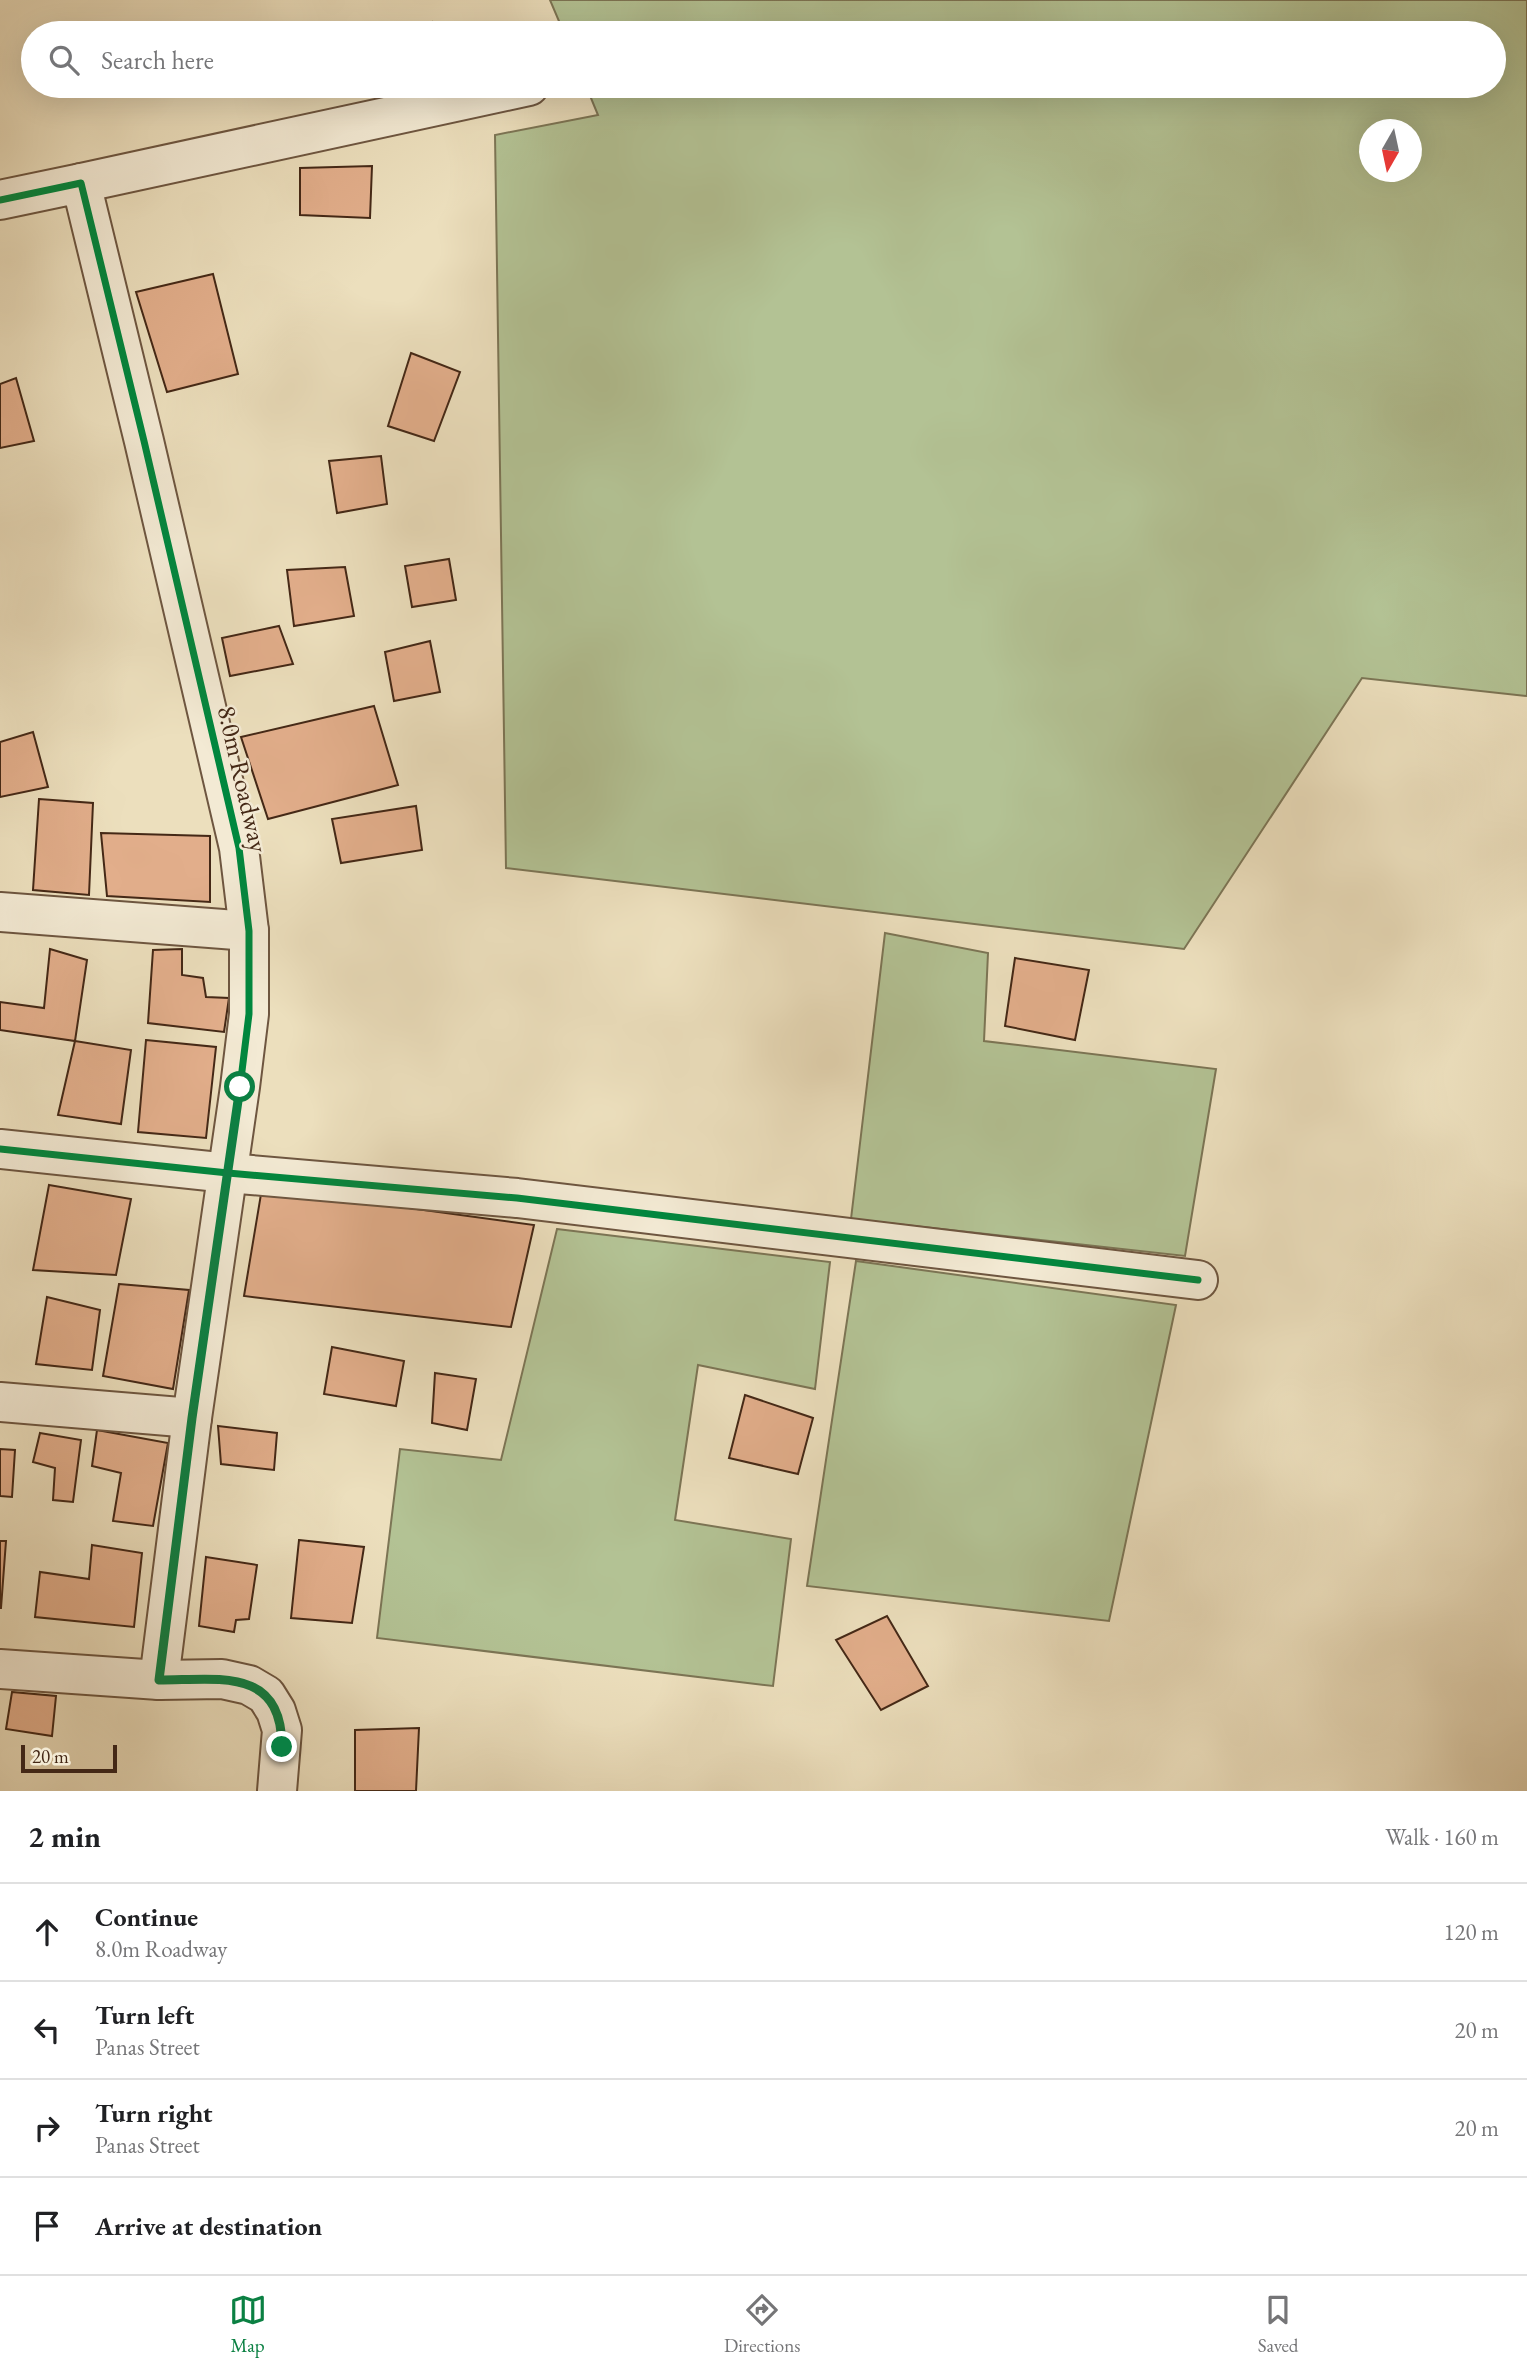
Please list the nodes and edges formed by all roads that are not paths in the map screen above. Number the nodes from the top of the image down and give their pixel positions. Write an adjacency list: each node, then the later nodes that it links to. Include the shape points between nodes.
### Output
1 (474, 98): 2 (street)
2 (81, 183): 3 (street); 5 (street, 8.0m Roadway, via 239,848)
3 (0, 200)
4 (0, 912): 5 (street)
5 (249, 931): 7 (street, 8.0m Roadway, via 249,1014)
6 (0, 1149): 7 (street)
7 (228, 1172): 8 (street, via 517,1198); 10 (street, 8.0m Roadway)
8 (1198, 1280)
9 (0, 1402): 10 (street)
10 (192, 1418): 12 (street, 8.0m Roadway)
11 (0, 1669): 12 (street)
12 (159, 1680): 13 (street, via 222,1679 249,1685 266,1695 282,1730)
13 (276, 1791)

